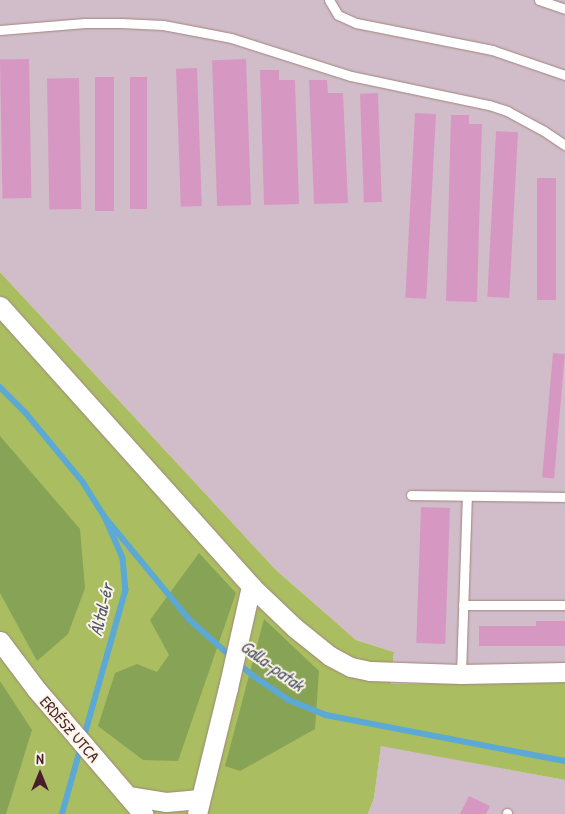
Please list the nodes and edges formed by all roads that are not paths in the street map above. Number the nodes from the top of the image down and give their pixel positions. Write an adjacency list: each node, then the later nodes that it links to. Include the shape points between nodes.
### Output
1 (329, 0): 5 (lane, via 338,15 356,24 492,50)
2 (539, 0): 3 (lane)
3 (565, 9)
4 (0, 30): 6 (lane, via 122,23 163,25 231,38 350,76 489,105 529,123)
5 (565, 75)
6 (565, 145)
7 (0, 306): 11 (street)
8 (411, 495): 9 (lane)
9 (467, 497): 10 (lane); 12 (lane)
10 (565, 497)
11 (250, 586): 16 (street, via 294,628 350,667 370,671); 18 (street)
12 (463, 605): 13 (lane); 16 (lane)
13 (565, 605)
14 (0, 641): 17 (street, ERDÉSZ UTCA, via 36,689)
15 (565, 672): 16 (street)
16 (461, 674)
17 (128, 796): 18 (street); 19 (street, ERDÉSZ UTCA)
18 (198, 806)
19 (143, 814)

